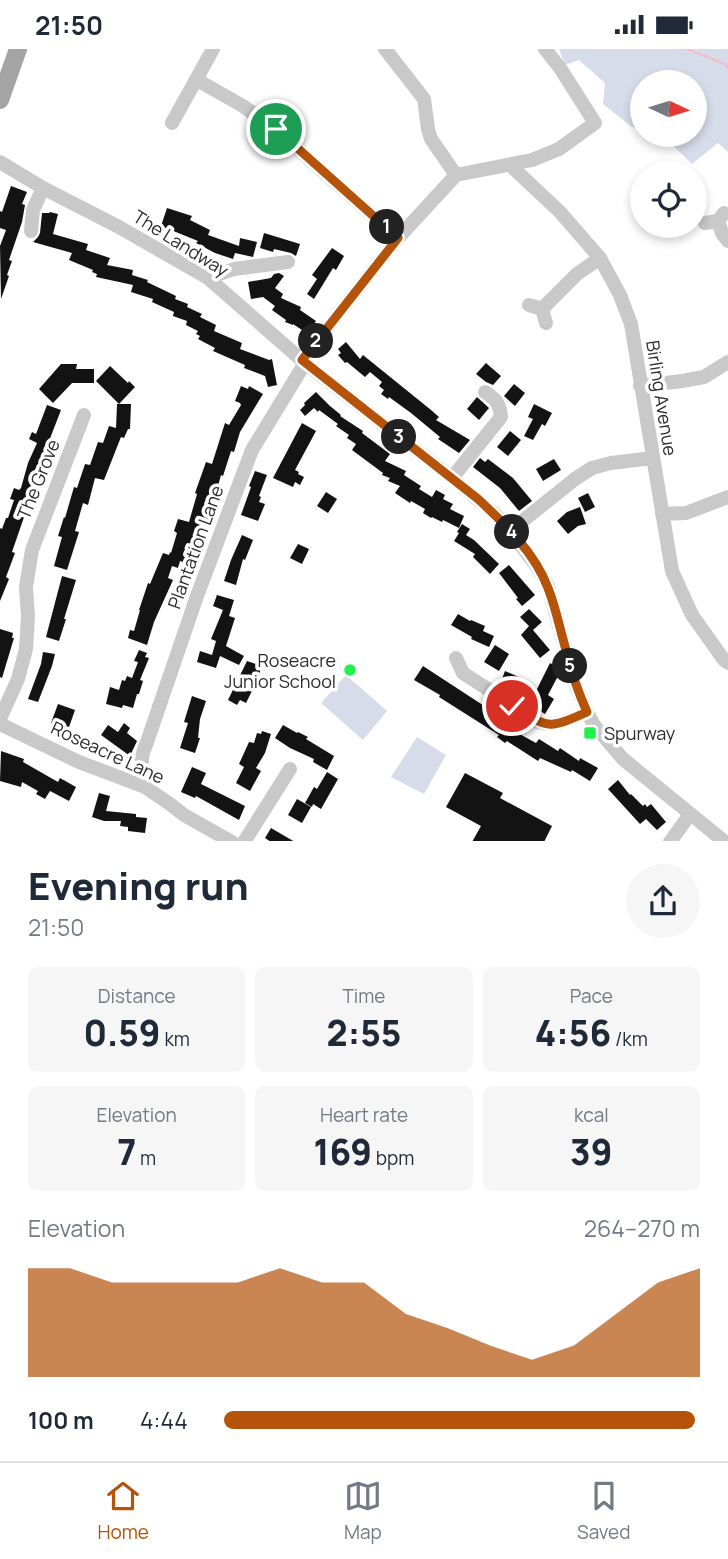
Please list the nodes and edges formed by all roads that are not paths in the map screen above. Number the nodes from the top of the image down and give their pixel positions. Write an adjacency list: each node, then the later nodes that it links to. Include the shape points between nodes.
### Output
1 (18, 49): 6 (main road)
2 (213, 49): 5 (street)
3 (385, 49): 10 (street, via 424,99 431,139)
4 (545, 49): 9 (street, via 594,123 559,149)
5 (197, 80): 7 (street); 14 (street, via 276,129)
6 (0, 100)
7 (172, 123)
8 (0, 162): 11 (street, The Landway)
9 (510, 165): 10 (street); 16 (street, Birling Avenue)
10 (456, 175): 14 (street, Plantation Lane)
11 (43, 188): 13 (street, via 33,210); 18 (street, The Landway)
12 (716, 219): 15 (street)
13 (31, 231)
14 (398, 238): 20 (street, Plantation Lane)
15 (728, 241)
16 (600, 258): 19 (street); 22 (street, Birling Avenue, via 631,324)
17 (288, 262): 18 (street, via 234,269)
18 (208, 278): 20 (street, The Landway)
19 (539, 312)
20 (303, 361): 26 (street, The Landway); 34 (street, Plantation Lane, via 244,471)
21 (728, 362): 22 (street, via 704,377)
22 (640, 386): 25 (street, Birling Avenue)
23 (485, 391): 26 (street, via 500,406 501,417)
24 (84, 415): 33 (street, The Grove, via 32,550 26,587 26,649)
25 (653, 458): 28 (street, Birling Avenue); 29 (street, via 593,468)
26 (452, 478): 29 (street, The Landway)
27 (728, 497): 28 (street, via 686,513)
28 (662, 514): 31 (street, Birling Avenue, via 672,571 692,615)
29 (510, 531): 32 (street, The Landway, via 548,586)
30 (456, 658): 32 (street, via 463,673 538,722 556,725)
31 (728, 663)
32 (587, 712): 38 (street, The Landway, via 623,759)
33 (0, 722): 36 (street, Roseacre Lane)
34 (141, 753): 36 (street, Plantation Lane); 37 (street, Plantation Lane)
35 (290, 769): 40 (street)
36 (118, 777): 37 (street, Roseacre Lane)
37 (145, 787): 39 (street, Roseacre Lane)
38 (690, 814): 41 (street); 42 (street, The Landway)
39 (223, 839)
40 (245, 841)
41 (671, 841)
42 (724, 841)

